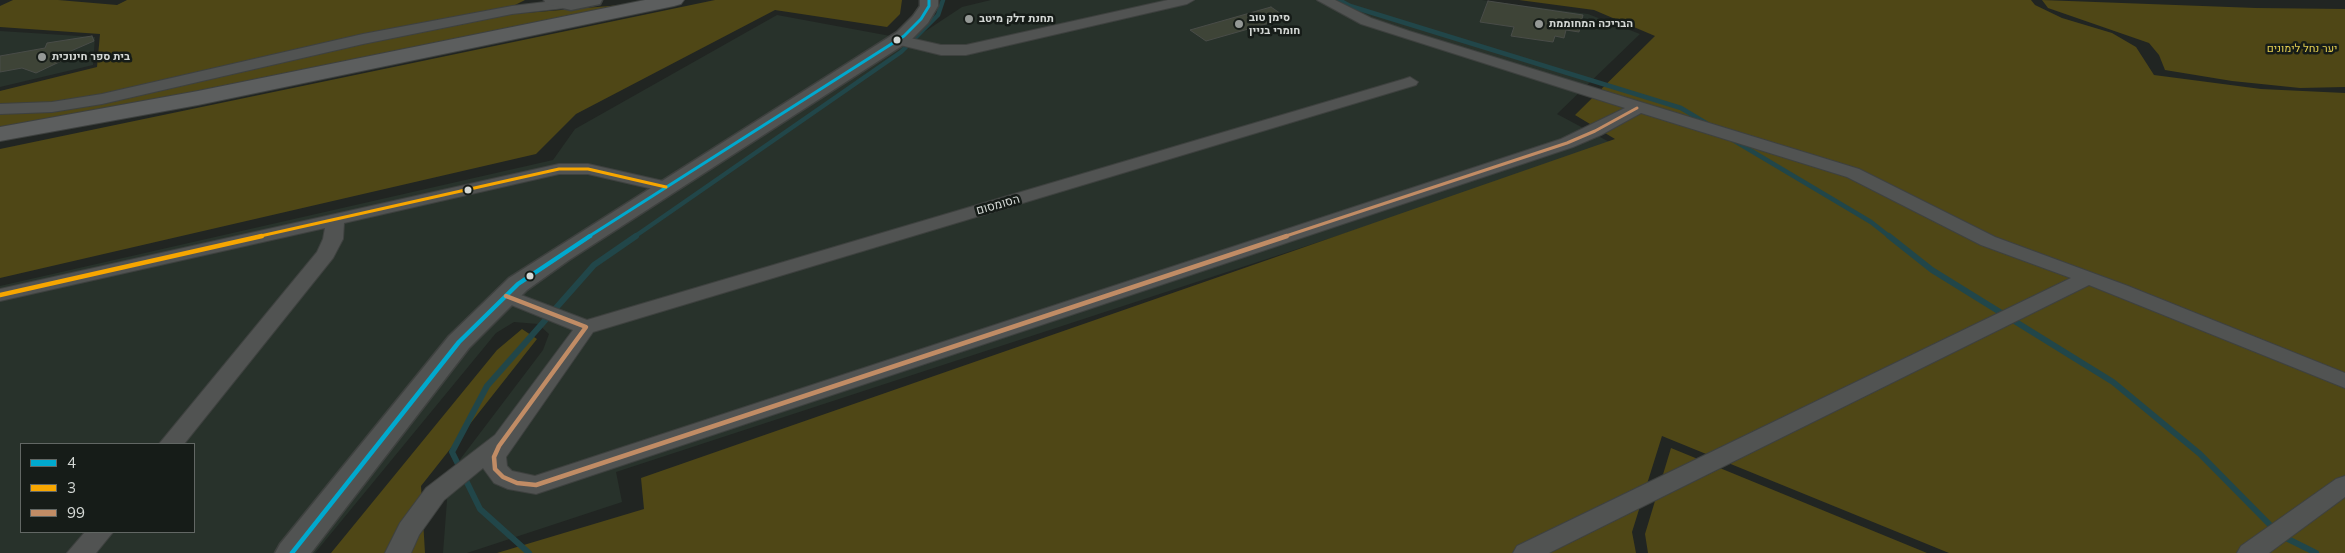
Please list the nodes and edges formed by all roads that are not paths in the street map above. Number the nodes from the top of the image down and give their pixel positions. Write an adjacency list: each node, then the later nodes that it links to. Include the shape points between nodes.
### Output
1 (540, 0): 8 (street)
2 (674, 0): 13 (highway, via 198,98)
3 (929, 0): 9 (street, via 929,6 920,19)
4 (1187, 0): 9 (street, via 966,50 941,50)
5 (1324, 0): 11 (street, via 1366,21)
6 (591, 1): 7 (street)
7 (559, 2): 8 (street)
8 (512, 10): 12 (street, via 335,44 102,99 52,107)
9 (896, 40): 14 (street)
10 (1410, 82): 19 (street, הסומסום)
11 (1637, 108): 16 (street, via 1853,173 1988,241); 21 (street, via 1561,145 536,485 517,483 495,469 494,456)
12 (0, 109)
13 (0, 134)
14 (666, 187): 15 (street, via 588,169 559,169); 18 (street, via 560,255)
15 (335, 219): 17 (street); 22 (street, via 333,239 326,254)
16 (2087, 278): 20 (street); 28 (street)
17 (0, 295)
18 (506, 296): 19 (street); 26 (street, via 459,342)
19 (586, 327): 21 (street)
20 (2345, 381)
21 (506, 436): 27 (street, via 435,494 409,530)
22 (172, 443)
23 (2345, 485): 29 (street)
24 (99, 533): 25 (street)
25 (80, 553)
26 (292, 553)
27 (398, 553)
28 (1526, 553)
29 (2250, 553)

